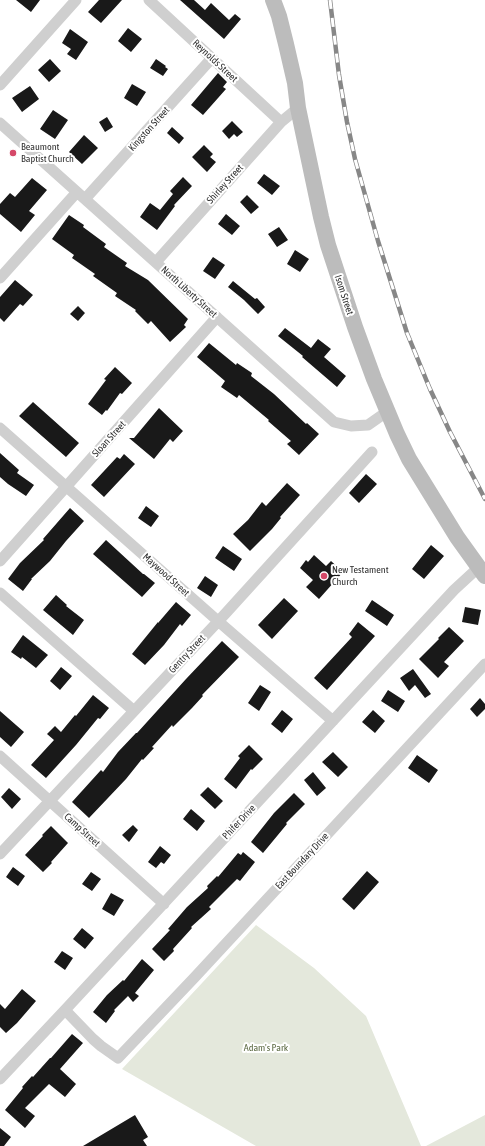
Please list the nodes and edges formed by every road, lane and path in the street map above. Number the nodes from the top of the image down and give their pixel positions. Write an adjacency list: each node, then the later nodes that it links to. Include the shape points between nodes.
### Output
1 (76, 0): 5 (street)
2 (149, 0): 4 (street, Reynolds Street)
3 (273, 0): 6 (main road, Isom Street, via 286,44)
4 (212, 58): 7 (street, Reynolds Street); 10 (street, Kingston Street)
5 (0, 85)
6 (298, 108): 7 (street, Shirley Street); 14 (main road, Isom Street, via 328,245 355,327)
7 (281, 122): 11 (street, Shirley Street)
8 (0, 123): 9 (street, North Liberty Street)
9 (77, 192): 10 (street, North Liberty Street); 12 (street)
10 (86, 199): 11 (street, North Liberty Street)
11 (156, 262): 13 (street, North Liberty Street)
12 (0, 278)
13 (217, 317): 14 (street, North Liberty Street, via 334,422 351,426 368,425); 17 (street, Sloan Street)
14 (388, 411): 19 (main road, Isom Street, via 409,459 457,537)
15 (0, 428): 17 (street, Maywood Street)
16 (372, 452): 21 (street, Gentry Street)
17 (66, 486): 18 (street, Sloan Street); 21 (street, Maywood Street)
18 (0, 561)
19 (483, 568): 24 (street, Phifer Drive, via 454,590)
20 (0, 593): 23 (street)
21 (218, 621): 23 (street, Gentry Street); 24 (street, Maywood Street)
22 (485, 664): 29 (street, East Boundary Drive, via 118,1058 93,1039)
23 (134, 711): 26 (street, Gentry Street)
24 (333, 721): 28 (street, Phifer Drive)
25 (0, 756): 26 (street, Camp Street)
26 (50, 801): 27 (street, Gentry Street); 28 (street, Camp Street)
27 (0, 854)
28 (164, 904): 29 (street, Phifer Drive)
29 (65, 1010): 30 (street, Phifer Drive)
30 (0, 1079)

